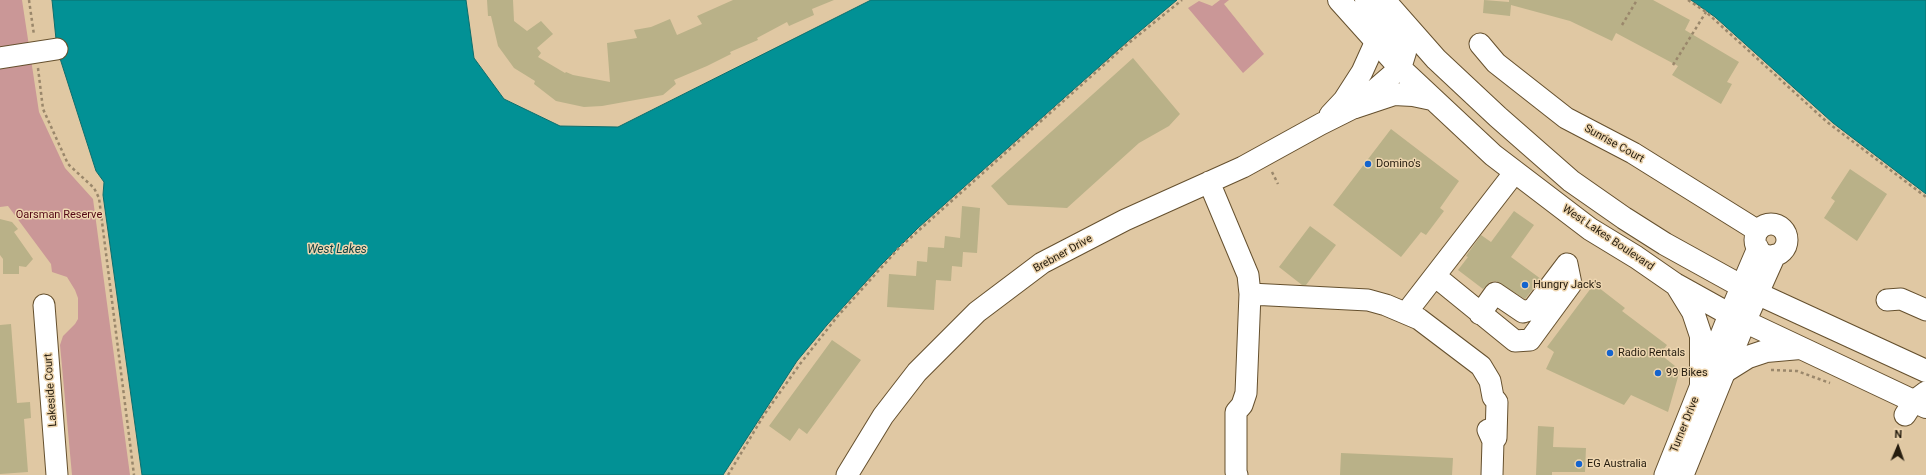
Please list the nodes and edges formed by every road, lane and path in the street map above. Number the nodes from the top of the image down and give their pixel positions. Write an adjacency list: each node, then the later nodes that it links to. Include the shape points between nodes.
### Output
1 (29, 0): 13 (path)
2 (1182, 0): 45 (path, via 1125,46 898,250 837,317 800,364 764,415)
3 (1339, 0): 10 (main road, West Lakes Boulevard)
4 (1366, 0): 16 (main road, via 1400,42 1405,52)
5 (1384, 0): 27 (main road, via 1436,58 1571,181 1665,244)
6 (1637, 0): 9 (path)
7 (1688, 0): 8 (path)
8 (1706, 12): 15 (path); 24 (path, via 1827,122)
9 (1622, 25)
10 (1376, 41): 16 (main road, West Lakes Boulevard); 19 (street, Brebner Drive, via 1362,72 1344,100)
11 (1480, 44): 27 (street, Sunrise Court, via 1496,63 1566,118 1633,153 1764,245)
12 (57, 49): 13 (street)
13 (36, 52): 14 (street); 44 (path, via 43,109 68,164 94,188 99,198)
14 (0, 58)
15 (1673, 65)
16 (1400, 68): 17 (main road, West Lakes Boulevard); 18 (street, Brebner Drive)
17 (1432, 99): 18 (main road, via 1394,94); 21 (main road, West Lakes Boulevard)
18 (1355, 107): 19 (street, Brebner Drive)
19 (1321, 124): 22 (street, Brebner Drive, via 1243,167)
20 (1272, 172): 23 (path)
21 (1515, 172): 25 (street); 26 (main road, West Lakes Boulevard, via 1590,229)
22 (1209, 182): 28 (street, via 1248,275); 46 (street, Brebner Drive, via 1125,220 1042,263 977,312 917,372 883,416)
23 (1278, 184)
24 (1926, 197)
25 (1435, 276): 32 (street); 33 (street)
26 (1675, 284): 34 (main road, West Lakes Boulevard); 39 (main road, via 1693,312 1701,336)
27 (1749, 290): 34 (street, Turner Drive); 37 (main road)
28 (1250, 294): 32 (street, via 1368,300 1386,304); 42 (street, via 1246,393 1242,405 1236,412)
29 (1887, 300): 31 (street, via 1901,299)
30 (44, 305): 43 (street, Lakeside Court)
31 (1926, 310)
32 (1406, 314): 47 (street, via 1419,319 1481,366 1490,381 1493,397 1488,403 1487,428 1493,441)
33 (1480, 314): 33 (street, via 1515,341 1530,340 1571,284 1567,264 1533,309 1524,312 1496,294)
34 (1737, 318): 35 (main road, West Lakes Boulevard); 38 (street, Turner Drive); 39 (street, Turner Drive)
35 (1801, 348): 38 (main road, via 1766,351 1748,357); 41 (main road, West Lakes Boulevard)
36 (1766, 370): 40 (path, via 1797,371)
37 (1926, 370)
38 (1724, 372): 49 (street, Turner Drive)
39 (1701, 385): 48 (street, Turner Drive)
40 (1834, 385)
41 (1918, 404)
42 (1236, 474)
43 (57, 475)
44 (134, 475)
45 (728, 475)
46 (847, 475)
47 (1492, 475)
48 (1665, 475)
49 (1683, 475)

